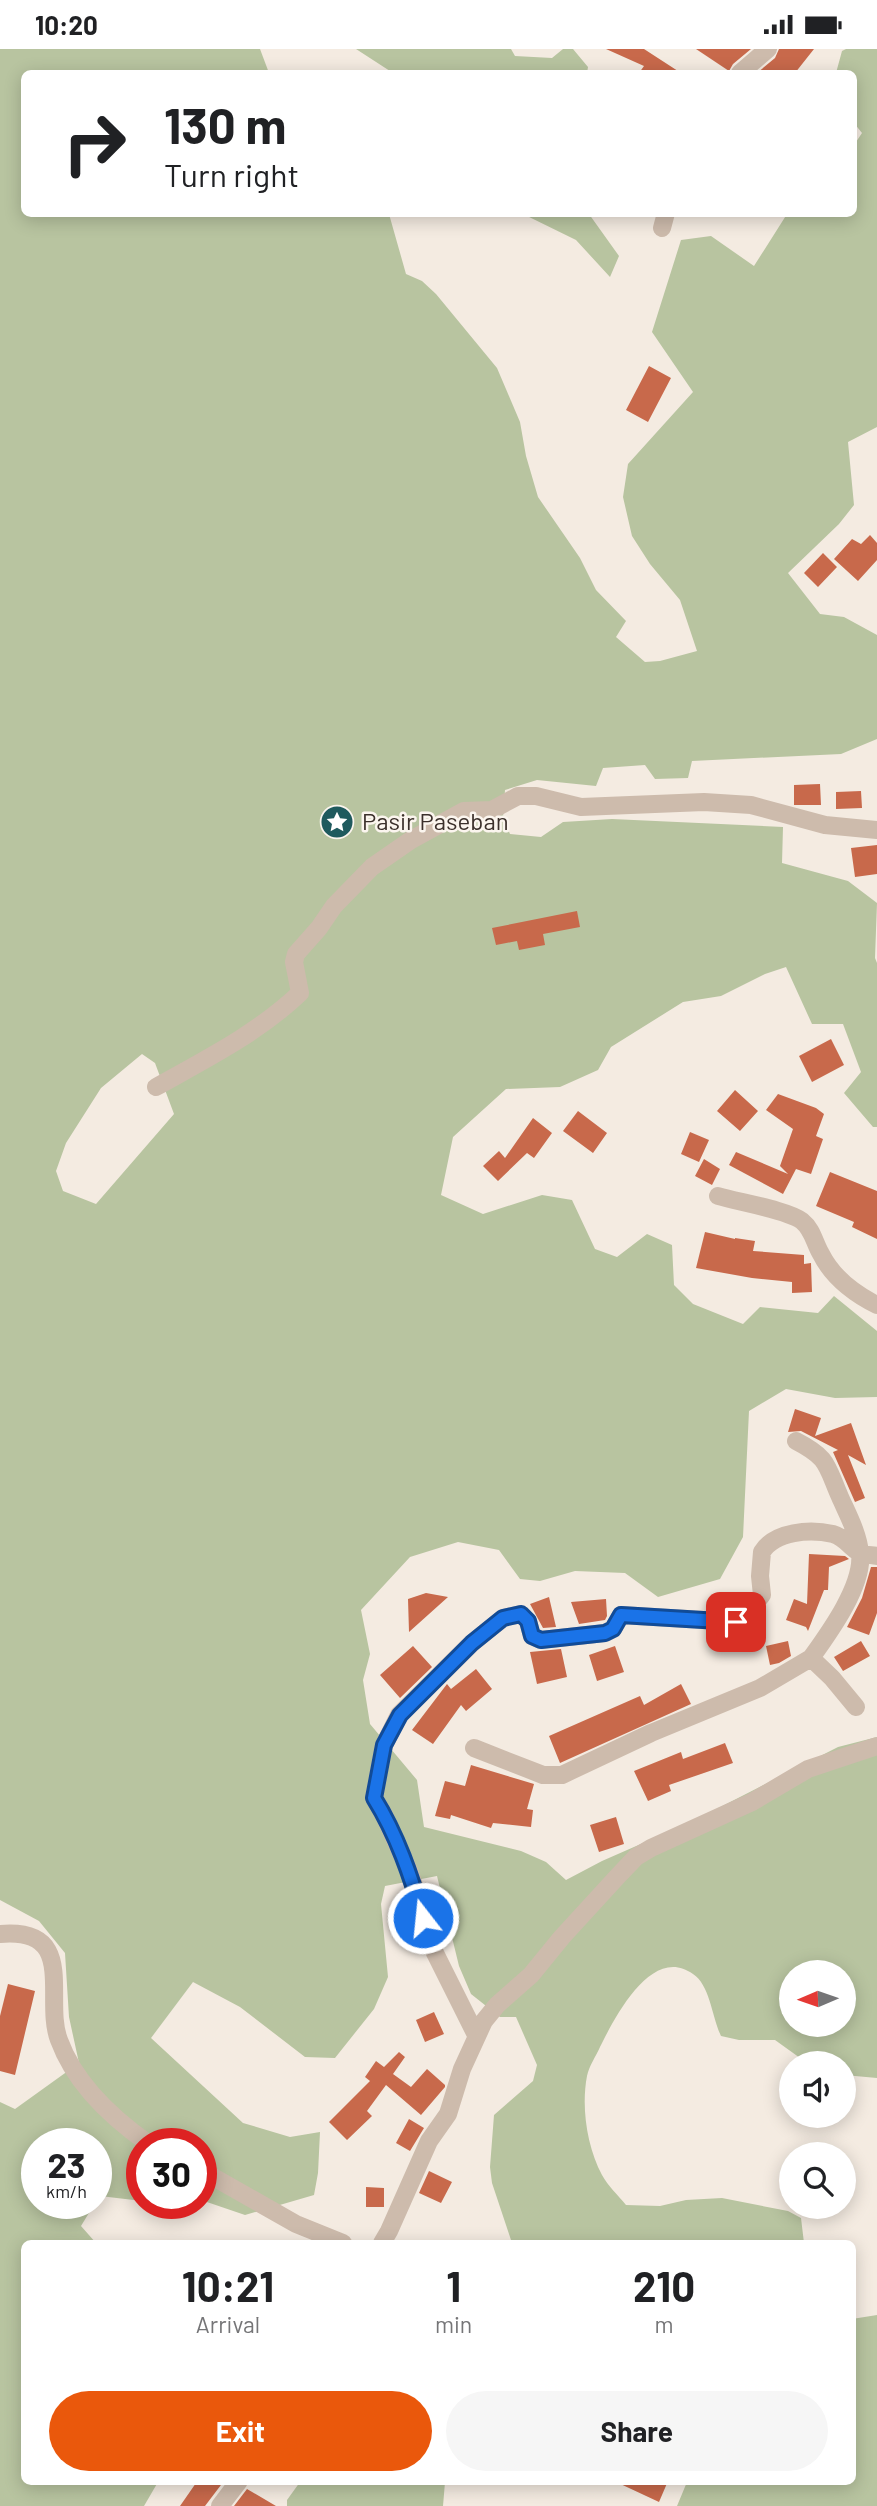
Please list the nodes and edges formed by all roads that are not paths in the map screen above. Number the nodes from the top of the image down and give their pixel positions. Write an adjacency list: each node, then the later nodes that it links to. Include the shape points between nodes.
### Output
1 (768, 49): 2 (street)
2 (744, 70)
3 (877, 830): 4 (street, via 825,825 751,806 704,802 581,807 518,796 492,810 464,811 411,840 347,891 296,954 300,993 244,1037)
4 (156, 1087)
5 (718, 1196): 6 (street, via 801,1220 843,1283)
6 (877, 1305)
7 (796, 1441): 8 (street, via 822,1456)
8 (868, 1554): 9 (street, via 835,1626); 14 (street, via 832,1534 778,1536 761,1552 762,1595 736,1622 621,1615 605,1633 541,1640 532,1636 521,1614 503,1618 400,1715 384,1745 374,1798 410,1873 435,1952)
9 (811, 1658): 10 (street); 12 (street, via 760,1688 562,1775 543,1775)
10 (856, 1707)
11 (877, 1746): 14 (street, via 808,1769 752,1802 636,1857 531,1975 497,2005)
12 (474, 1748)
13 (0, 1934): 15 (street, via 19,1932 44,1947 55,1970 58,2038 77,2077)
14 (476, 2035): 18 (street, via 448,2114 429,2141)
15 (130, 2128)
16 (217, 2179): 17 (street, via 296,2224)
17 (336, 2240)
18 (384, 2240)
19 (236, 2485): 20 (street)
20 (220, 2506)

